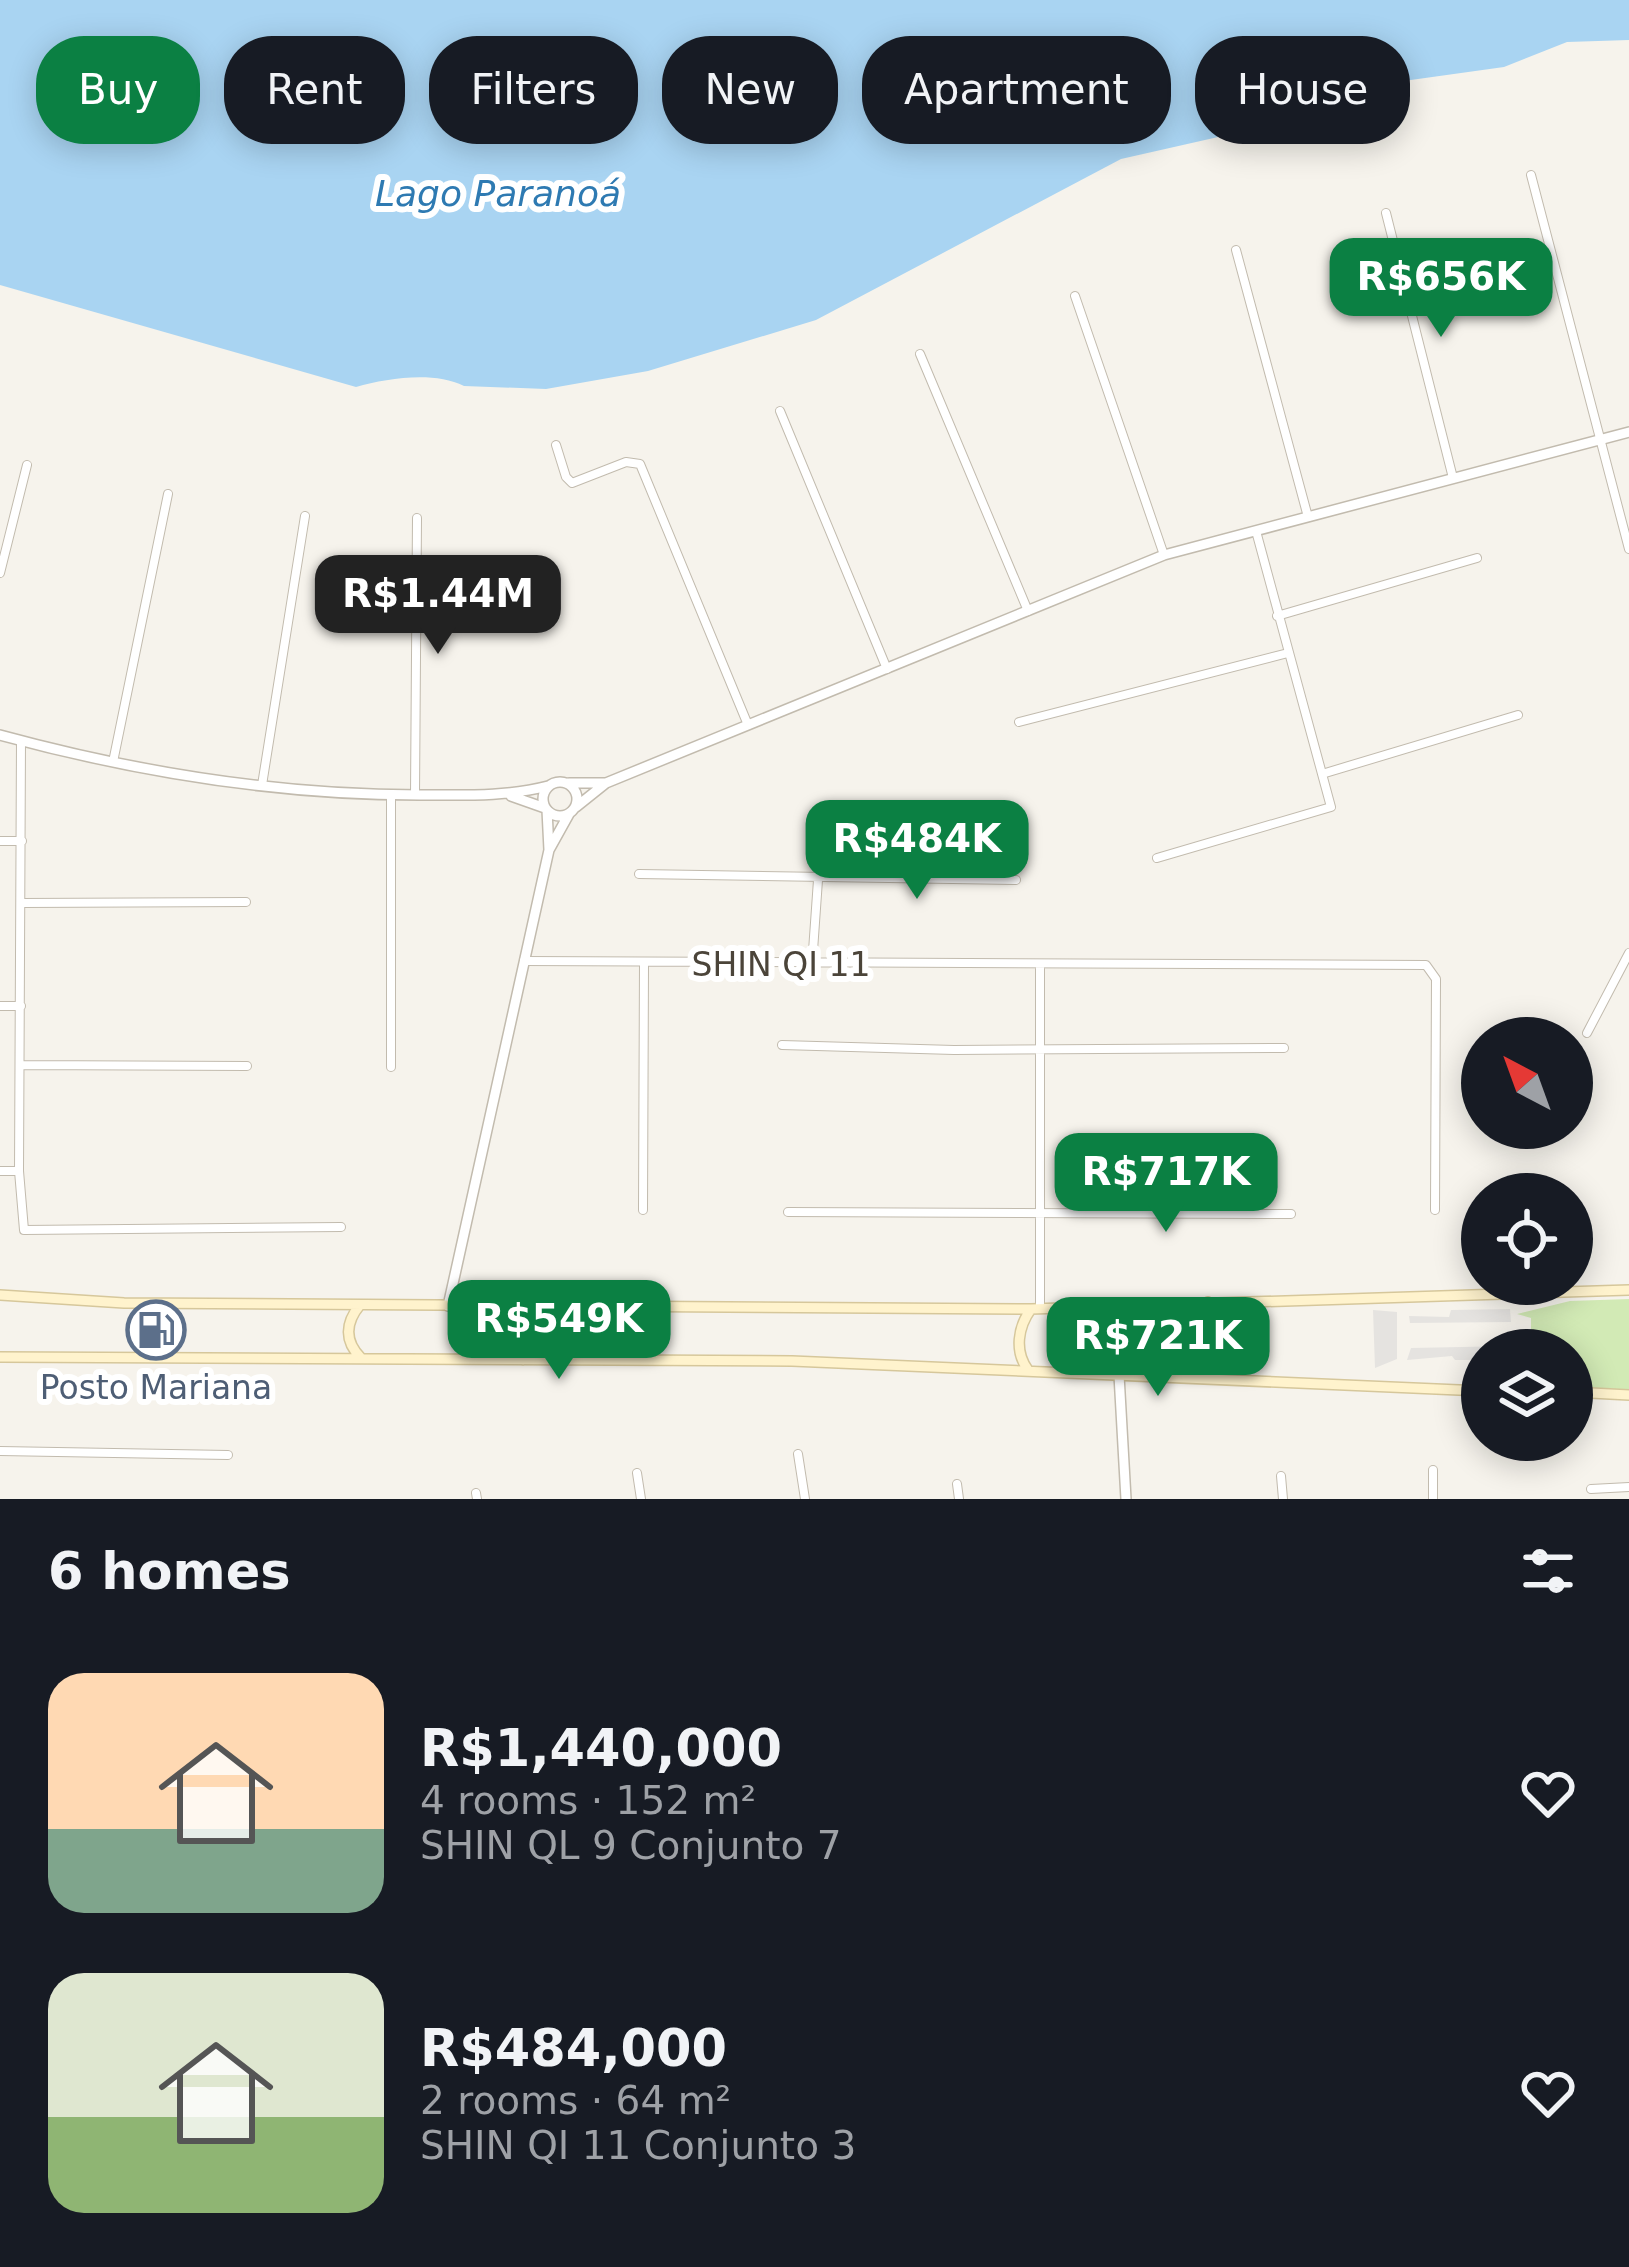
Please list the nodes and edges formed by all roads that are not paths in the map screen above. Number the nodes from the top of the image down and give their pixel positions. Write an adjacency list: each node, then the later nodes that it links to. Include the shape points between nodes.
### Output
1 (1531, 175): 8 (street)
2 (1387, 213): 11 (street)
3 (1236, 250): 15 (street)
4 (1075, 296): 18 (street)
5 (920, 354): 21 (street)
6 (780, 411): 24 (street)
7 (1629, 432): 8 (street)
8 (1601, 440): 11 (street); 17 (street)
9 (556, 445): 27 (street, via 572,483 634,460 644,470)
10 (27, 466): 20 (street)
11 (1453, 478): 15 (street)
12 (168, 494): 30 (street)
13 (305, 516): 34 (street)
14 (417, 518): 37 (street)
15 (1308, 518): 16 (street)
16 (1256, 531): 18 (street); 22 (street)
17 (1629, 549)
18 (1164, 555): 21 (street)
19 (1477, 558): 22 (street)
20 (0, 573)
21 (1028, 611): 24 (street)
22 (1277, 616): 23 (street)
23 (1288, 653): 26 (street); 31 (street)
24 (887, 669): 27 (street)
25 (1518, 716): 31 (street)
26 (1019, 722)
27 (748, 727): 33 (street)
28 (0, 735): 29 (street)
29 (21, 741): 30 (street); 42 (street)
30 (112, 762): 34 (street)
31 (1322, 774): 44 (street, via 1331,807)
32 (569, 783): 33 (street); 35 (street); 40 (street, via 577,794)
33 (606, 783): 40 (street)
34 (262, 785): 36 (street)
35 (548, 786): 38 (street); 39 (street)
36 (391, 795): 37 (street); 63 (street)
37 (415, 795): 38 (street)
38 (511, 796): 39 (street)
39 (546, 809): 40 (street); 43 (street)
40 (572, 810): 43 (street)
41 (0, 841): 42 (street)
42 (22, 841): 49 (street)
43 (549, 850): 51 (street)
44 (1157, 858)
45 (639, 874): 46 (street)
46 (818, 880): 47 (street); 53 (street)
47 (1016, 880)
48 (246, 902): 49 (street)
49 (22, 903): 56 (street)
50 (1629, 953): 57 (street)
51 (522, 962): 52 (street, SHIN QI 11); 76 (street)
52 (644, 964): 53 (street, SHIN QI 11); 66 (street)
53 (812, 964): 54 (street, SHIN QI 11)
54 (1040, 964): 60 (street); 67 (street, SHIN QI 11, via 1431,969)
55 (0, 1006): 56 (street)
56 (21, 1006): 61 (street)
57 (1593, 1022)
58 (782, 1045): 60 (street)
59 (1284, 1048): 60 (street)
60 (1040, 1050): 69 (street)
61 (20, 1065): 62 (street); 65 (street)
62 (247, 1066)
63 (391, 1067)
64 (0, 1171): 65 (street)
65 (19, 1171): 71 (street, via 24,1230)
66 (643, 1210)
67 (1435, 1210)
68 (788, 1213): 69 (street)
69 (1040, 1214): 70 (street); 78 (street)
70 (1291, 1214)
71 (340, 1227)
72 (1629, 1290): 74 (main road)
73 (0, 1295): 75 (main road)
74 (1208, 1302): 78 (main road); 84 (main road, via 1217,1348)
75 (360, 1305): 76 (main road); 80 (main road, via 348,1332)
76 (448, 1306): 77 (main road)
77 (536, 1307): 78 (main road); 81 (main road, via 542,1339)
78 (1035, 1308): 82 (main road, via 1019,1340)
79 (0, 1357): 80 (main road)
80 (361, 1358): 81 (main road)
81 (523, 1360): 82 (main road)
82 (1028, 1370): 83 (main road)
83 (1119, 1375): 84 (main road); 100 (street)
84 (1198, 1378): 85 (main road)
85 (1461, 1390)
86 (1593, 1393): 87 (main road)
87 (1629, 1394)
88 (0, 1451): 90 (street)
89 (798, 1454): 98 (street)
90 (228, 1455)
91 (1432, 1470): 102 (street)
92 (638, 1473): 97 (street)
93 (1282, 1476): 101 (street)
94 (957, 1484): 99 (street)
95 (1629, 1487): 96 (street)
96 (1591, 1489)
97 (641, 1499)
98 (805, 1499)
99 (959, 1499)
100 (1126, 1499)
101 (1282, 1499)
102 (1433, 1499)

